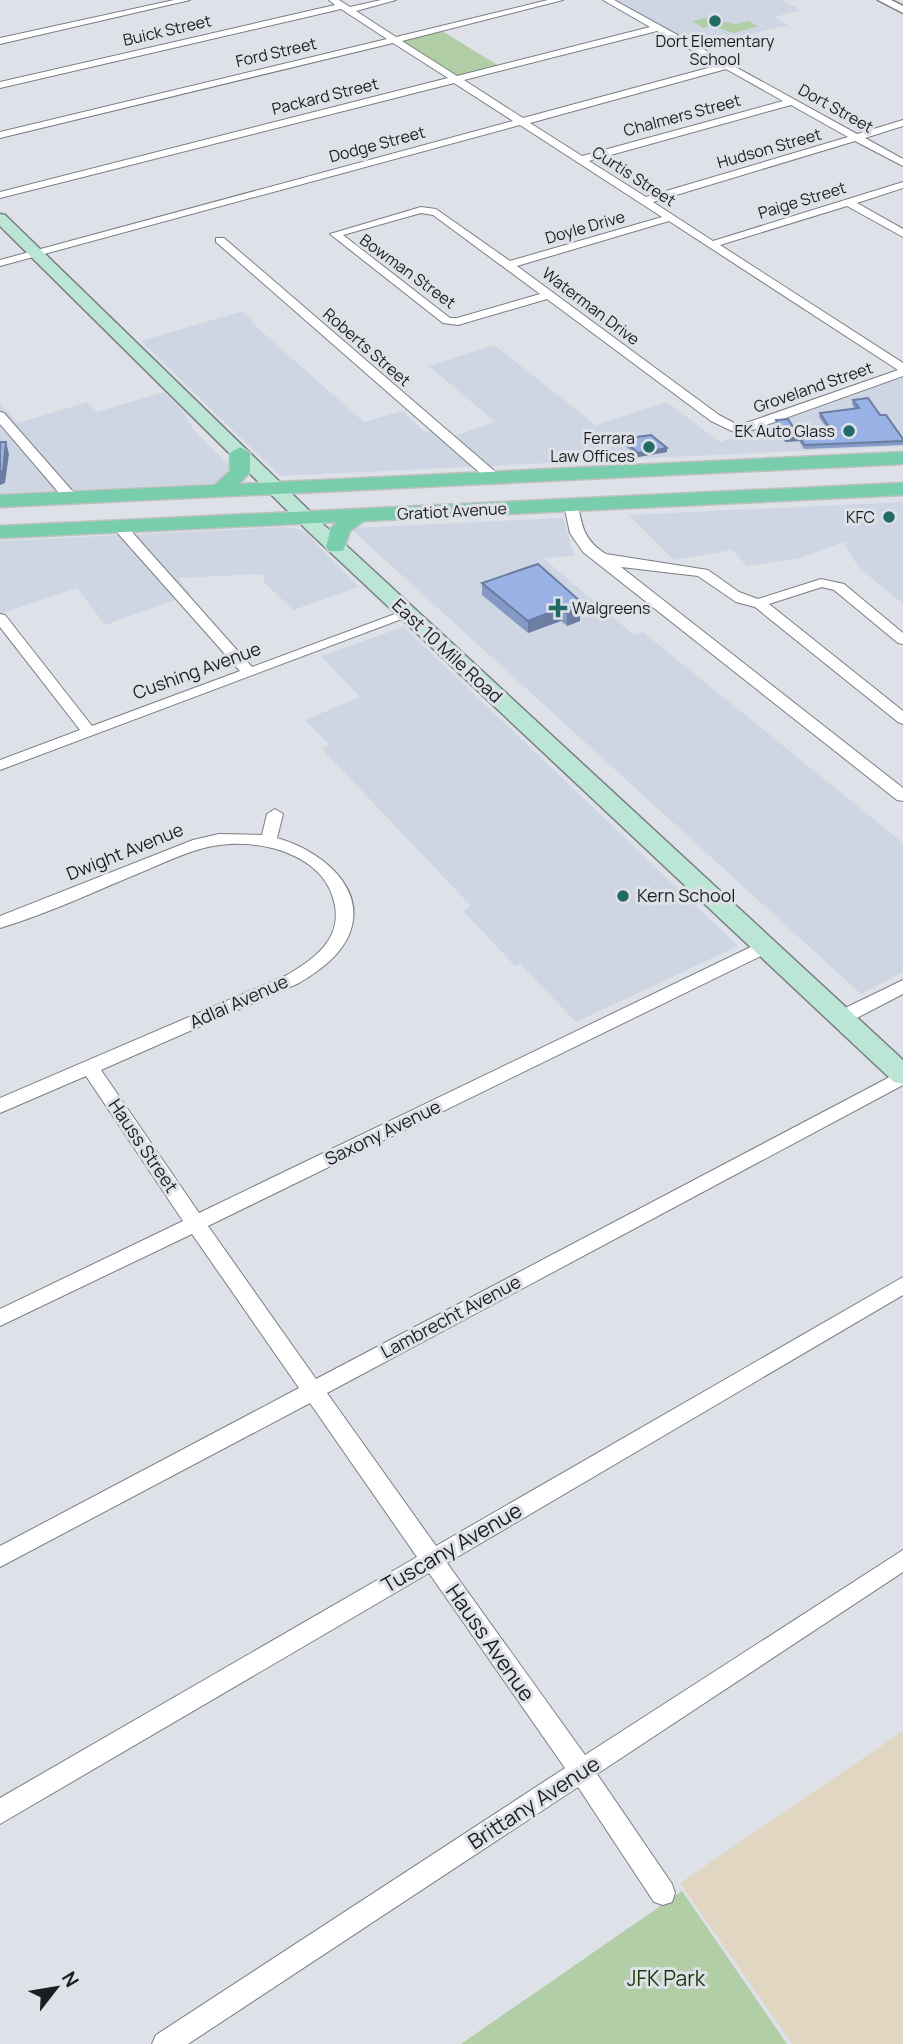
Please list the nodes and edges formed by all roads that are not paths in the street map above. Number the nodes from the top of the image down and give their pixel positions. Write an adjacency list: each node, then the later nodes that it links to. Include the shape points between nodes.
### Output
1 (186, 0): 10 (street)
2 (392, 0): 6 (street, Buick Street)
3 (559, 0): 9 (street, Ford Street)
4 (607, 0): 8 (street, Dort Street)
5 (883, 0): 7 (street)
6 (341, 5): 9 (street, Curtis Street); 13 (street, Buick Street)
7 (903, 10)
8 (658, 28): 11 (street, Dort Street); 12 (street, Packard Street)
9 (396, 40): 12 (street, Curtis Street); 17 (street, Ford Street)
10 (0, 41)
11 (727, 66): 14 (street, Dort Street); 15 (street, Dodge Street)
12 (456, 79): 15 (street, Curtis Street); 22 (street, Packard Street)
13 (0, 85)
14 (791, 102): 18 (street, Dort Street); 19 (street, Chalmers Street)
15 (522, 122): 19 (street, Curtis Street); 31 (street, Dodge Street)
16 (903, 123): 18 (street, Hudson Street)
17 (0, 135)
18 (855, 137): 20 (street, Dort Street); 23 (street, Hudson Street)
19 (581, 160): 23 (street, Curtis Street)
20 (903, 163)
21 (903, 185): 24 (street, Paige Street)
22 (0, 195)
23 (644, 201): 27 (street, Curtis Street)
24 (848, 202): 28 (street); 30 (street, Paige Street)
25 (429, 210): 33 (street, Waterman Drive); 34 (street, Bowman Street, via 335,234 447,321 458,322)
26 (0, 218): 31 (main road, East 10 Mile Road)
27 (669, 218): 30 (street, Curtis Street); 33 (street, Doyle Drive)
28 (903, 234)
29 (220, 240): 42 (street, Roberts Street)
30 (710, 244): 35 (street, Curtis Street)
31 (35, 251): 32 (street, Dodge Street); 38 (main road, East 10 Mile Road)
32 (0, 263)
33 (510, 265): 34 (street, Waterman Drive)
34 (548, 295): 37 (street, Waterman Drive)
35 (903, 370): 37 (street, Groveland Street, via 748,427)
36 (0, 416): 48 (street)
37 (734, 428)
38 (240, 453): 44 (main road, East 10 Mile Road); 46 (main road, via 240,472)
39 (903, 458): 40 (main road, Gratiot Avenue)
40 (782, 463): 41 (main road, Gratiot Avenue); 47 (main road, via 764,482)
41 (607, 472): 42 (main road, Gratiot Avenue); 50 (main road, via 618,487)
42 (493, 477): 43 (main road, Gratiot Avenue)
43 (376, 483): 44 (main road, Gratiot Avenue); 52 (main road, via 359,498)
44 (274, 488): 46 (main road, Gratiot Avenue); 53 (main road, East 10 Mile Road)
45 (903, 489): 47 (main road, Gratiot Avenue)
46 (222, 490): 48 (main road, Gratiot Avenue); 54 (main road, via 232,507)
47 (774, 495): 50 (main road, Gratiot Avenue)
48 (70, 497): 49 (main road, Gratiot Avenue)
49 (0, 501)
50 (598, 504): 51 (main road, Gratiot Avenue)
51 (571, 505): 52 (main road, Gratiot Avenue); 58 (street, via 577,534)
52 (365, 515): 53 (main road, Gratiot Avenue); 57 (main road, via 341,528)
53 (304, 517): 54 (main road, Gratiot Avenue); 57 (main road, East 10 Mile Road)
54 (212, 522): 55 (main road, Gratiot Avenue)
55 (120, 526): 56 (main road, Gratiot Avenue); 63 (street)
56 (0, 532)
57 (336, 547): 60 (main road, East 10 Mile Road)
58 (601, 557): 59 (street, via 705,574 731,595); 67 (street)
59 (759, 603): 62 (street, via 830,584); 64 (street)
60 (408, 614): 63 (street, Cushing Avenue); 71 (main road, East 10 Mile Road)
61 (0, 618): 65 (street)
62 (903, 639)
63 (249, 672): 65 (street, Cushing Avenue)
64 (903, 719)
65 (89, 732): 66 (street, Cushing Avenue)
66 (0, 765)
67 (903, 796)
68 (275, 814): 69 (street)
69 (268, 841): 70 (street, Dwight Avenue, via 235,838 198,844); 74 (street, Adlai Avenue, via 299,851 333,879 343,897 345,916 336,944 321,961 293,979)
70 (0, 922)
71 (765, 947): 73 (main road, East 10 Mile Road); 77 (street, Saxony Avenue)
72 (903, 986): 73 (street)
73 (841, 1018): 75 (main road, East 10 Mile Road)
74 (91, 1069): 76 (street, Adlai Avenue); 77 (street, Hauss Street)
75 (903, 1076): 80 (street, Lambrecht Avenue)
76 (0, 1106)
77 (195, 1223): 79 (street, Saxony Avenue); 80 (street, Hauss Avenue)
78 (903, 1285): 82 (street, Tuscany Avenue)
79 (0, 1318)
80 (313, 1390): 81 (street, Lambrecht Avenue); 82 (street, Hauss Avenue)
81 (0, 1557)
82 (432, 1560): 84 (street, Hauss Avenue); 85 (street, Tuscany Avenue)
83 (903, 1560): 84 (street, Brittany Avenue)
84 (582, 1772): 86 (street, Hauss Avenue); 87 (street, Brittany Avenue)
85 (0, 1812)
86 (663, 1893)
87 (165, 2044)

